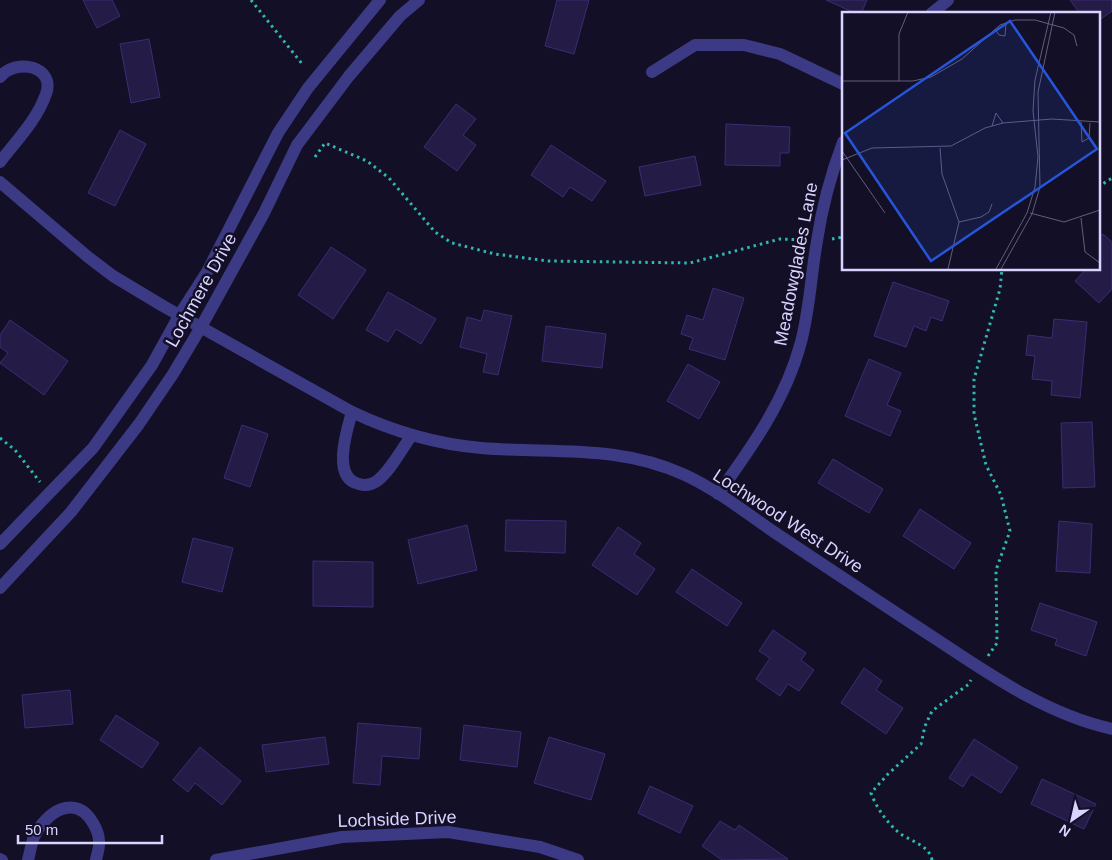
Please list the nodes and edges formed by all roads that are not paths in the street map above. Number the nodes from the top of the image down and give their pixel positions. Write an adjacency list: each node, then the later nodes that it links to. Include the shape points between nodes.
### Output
1 (380, 0): 11 (street, Lochmere Drive, via 308,88 278,133 211,264)
2 (419, 0): 12 (street, Lochmere Drive, via 400,16 349,76 297,146)
3 (948, 0): 4 (street)
4 (934, 12)
5 (652, 72): 7 (street, via 695,45 744,45 780,54)
6 (0, 77): 9 (street, via 14,66 26,66 37,69 45,76 48,85 34,117)
7 (842, 84)
8 (842, 145): 15 (street, Meadowglades Lane, via 816,241 808,313 792,369 768,421)
9 (0, 162)
10 (0, 182): 11 (street, Lochwood West Drive, via 113,276)
11 (180, 314): 12 (street, Lochwood West Drive); 16 (street, Lochmere Drive, via 152,365 93,448)
12 (201, 327): 13 (street, Lochwood West Drive); 17 (street, Lochmere Drive, via 144,417 71,512)
13 (352, 412): 14 (street, Lochwood West Drive); 14 (street, via 343,452 344,470 353,483 365,486 384,475)
14 (412, 435): 15 (street, Lochwood West Drive, via 482,448 620,455 678,472)
15 (718, 494): 18 (street, Lochwood West Drive, via 861,591 1038,704)
16 (0, 544)
17 (0, 588)
18 (1112, 729)
19 (28, 860): 20 (street, via 34,837 43,824 53,813 70,807 81,810 96,829 100,841)
20 (96, 860)
21 (216, 860): 22 (street, Lochside Drive, via 342,837 448,832 540,847)
22 (578, 860)

